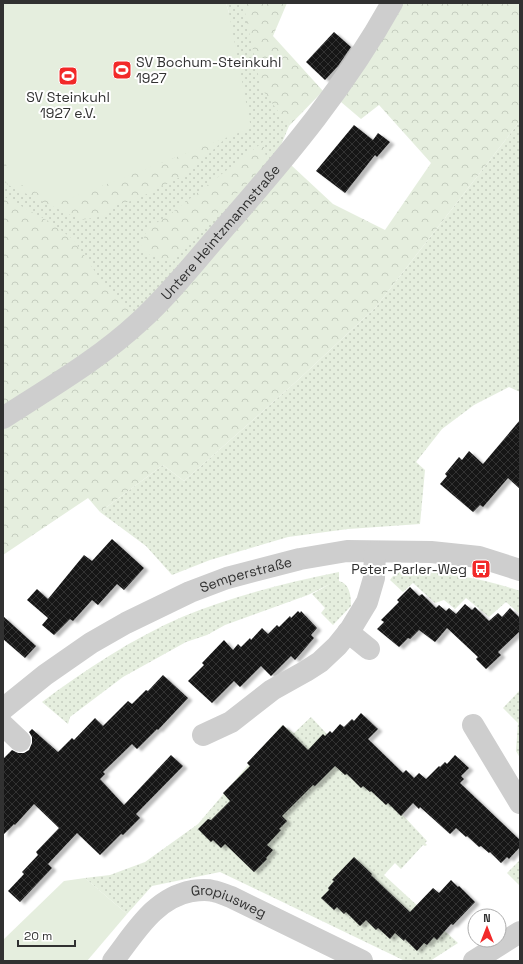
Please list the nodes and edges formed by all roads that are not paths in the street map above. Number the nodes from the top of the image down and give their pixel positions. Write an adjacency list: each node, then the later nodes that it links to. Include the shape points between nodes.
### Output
1 (392, 3): 2 (street, Untere Heintzmannstraße, via 368,46 326,106 285,159 168,293 139,322 91,361)
2 (3, 418)
3 (375, 552): 4 (street, Semperstraße, via 431,552 479,557); 5 (street, via 374,578 367,602); 7 (street, Semperstraße, via 347,551 300,559 227,578 190,592 91,643)
4 (520, 570)
5 (348, 632): 6 (street); 10 (street, via 320,662 272,690 231,722)
6 (369, 649)
7 (3, 709)
8 (3, 725): 11 (street)
9 (473, 725): 12 (street)
10 (203, 735)
11 (20, 742)
12 (520, 803)
13 (520, 932): 16 (street)
14 (113, 961): 15 (street, Gropiusweg, via 148,916 163,903 181,893 212,890 231,896)
15 (362, 961)
16 (474, 961)

